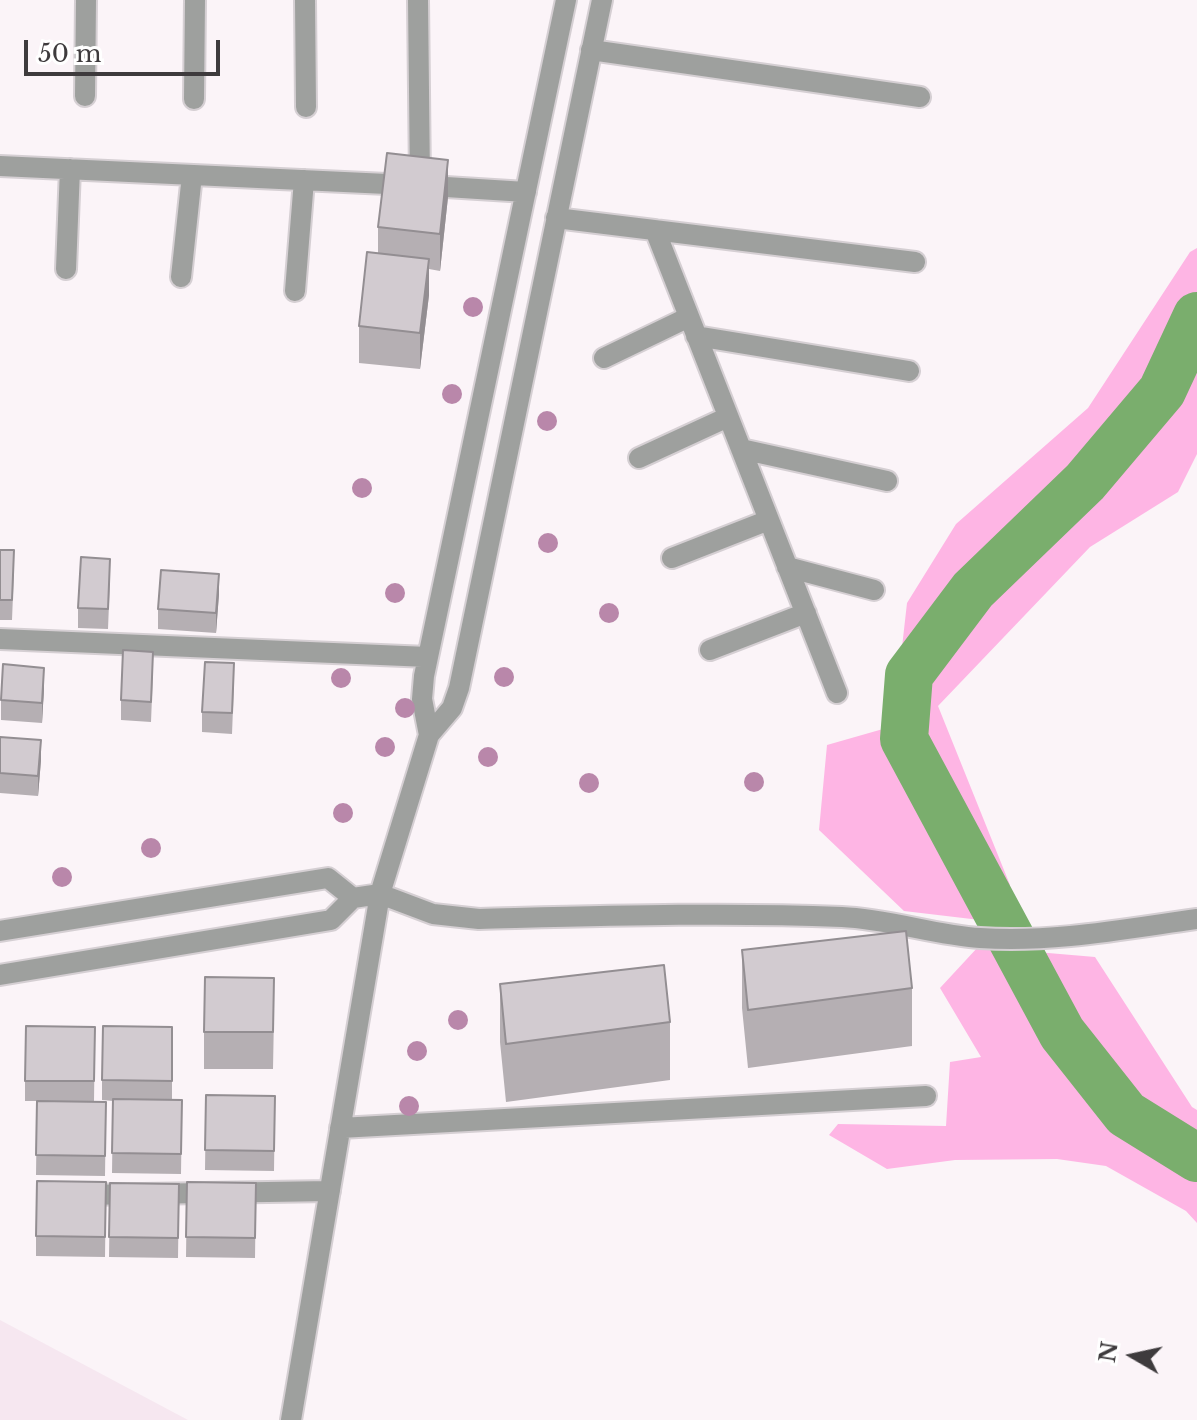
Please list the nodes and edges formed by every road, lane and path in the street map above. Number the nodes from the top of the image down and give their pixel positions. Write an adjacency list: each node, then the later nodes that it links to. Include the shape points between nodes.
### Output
1 (86, 0): 8 (street)
2 (195, 0): 10 (street)
3 (305, 0): 11 (street)
4 (418, 0): 16 (street)
5 (566, 0): 17 (street)
6 (602, 0): 7 (street)
7 (591, 50): 9 (street); 18 (street)
8 (85, 96)
9 (920, 97)
10 (194, 99)
11 (306, 107)
12 (0, 166): 13 (street)
13 (70, 169): 14 (street); 21 (street)
14 (192, 175): 15 (street); 22 (street)
15 (304, 180): 16 (street); 23 (street)
16 (420, 185): 17 (street)
17 (526, 192): 38 (street)
18 (556, 218): 19 (street); 40 (street, via 459,688 452,708)
19 (655, 230): 20 (street); 24 (street)
20 (915, 262)
21 (66, 269)
22 (181, 277)
23 (295, 291)
24 (693, 327): 25 (street); 26 (street); 27 (street)
25 (604, 358)
26 (909, 371)
27 (728, 417): 28 (street); 29 (street)
28 (741, 449): 30 (street); 31 (street)
29 (639, 458)
30 (887, 481)
31 (769, 520): 32 (street); 33 (street)
32 (672, 558)
33 (787, 567): 34 (street); 35 (street)
34 (874, 590)
35 (806, 613): 37 (street); 39 (street)
36 (0, 639): 38 (street)
37 (710, 650)
38 (428, 657): 40 (street, via 422,699)
39 (837, 693)
40 (429, 735): 41 (street)
41 (380, 894): 42 (street); 43 (street, via 449,917 844,917 978,938 1079,936); 47 (street)
42 (353, 898): 44 (street, via 328,878); 45 (street, via 331,920)
43 (1197, 919)
44 (0, 931)
45 (0, 975)
46 (926, 1096): 47 (street)
47 (340, 1128): 48 (street)
48 (330, 1191): 49 (street); 50 (street)
49 (56, 1195)
50 (291, 1420)

